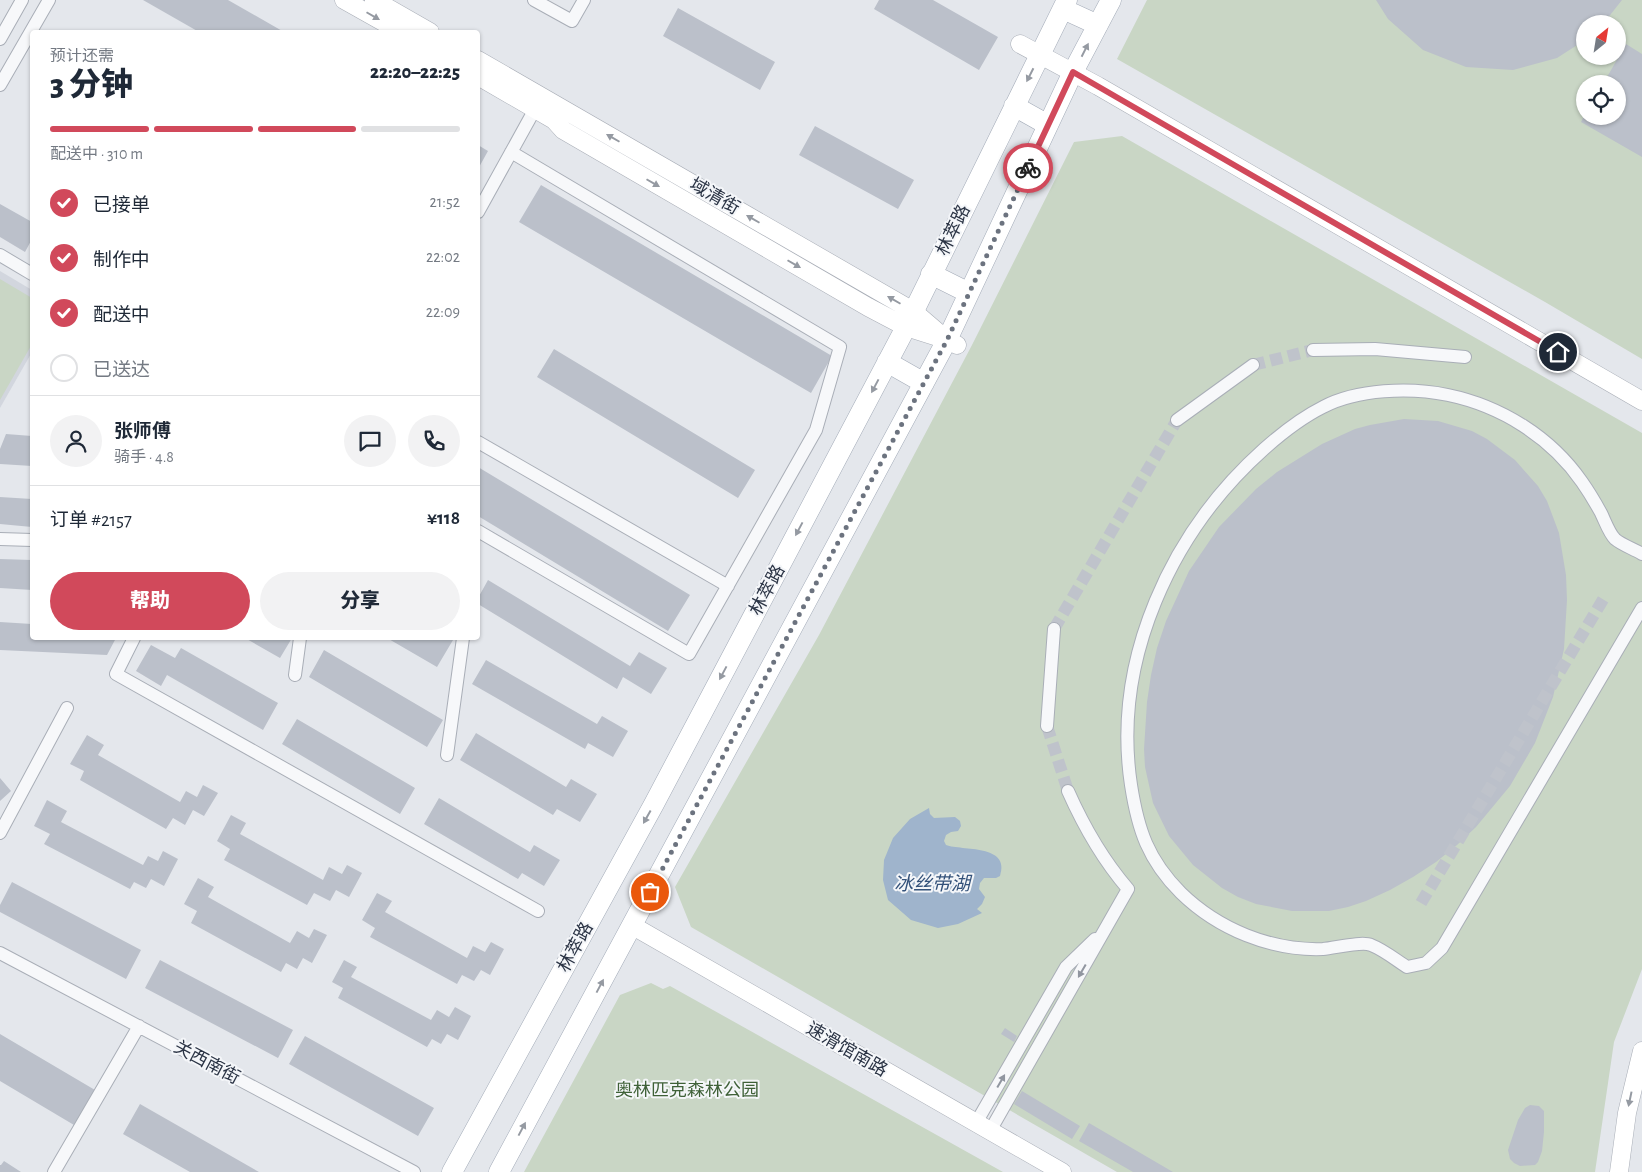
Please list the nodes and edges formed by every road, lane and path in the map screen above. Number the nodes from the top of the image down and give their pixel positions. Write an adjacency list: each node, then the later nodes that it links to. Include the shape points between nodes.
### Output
1 (22, 0): 14 (street)
2 (49, 0): 10 (street)
3 (344, 0): 11 (street, one-way to 11)
4 (374, 0): 12 (street)
5 (534, 0): 6 (street, via 572,21)
6 (584, 0)
7 (1111, 0): 9 (main road)
8 (1065, 4): 9 (main road); 16 (main road, 林萃路)
9 (1098, 25): 18 (main road, one-way to 9)
10 (32, 30)
11 (397, 30)
12 (426, 30)
13 (30, 33): 20 (street)
14 (0, 39)
15 (1020, 44): 16 (street)
16 (1040, 55): 18 (street); 21 (main road, 林萃路, one-way to 21)
17 (480, 61): 30 (street, 域清街, one-way to 17)
18 (1073, 72): 23 (main road); 37 (street)
19 (480, 77): 22 (street, 域清街)
20 (0, 85)
21 (1014, 106): 23 (main road); 28 (main road, 林萃路)
22 (535, 109): 24 (street); 30 (street, 域清街, one-way to 30, via 554,120 563,130 868,307)
23 (1048, 124): 29 (main road)
24 (511, 152): 25 (street); 44 (street, via 840,347 816,430)
25 (480, 208)
26 (0, 255): 27 (street)
27 (30, 273)
28 (931, 274): 29 (main road); 30 (main road, 林萃路)
29 (969, 293): 31 (main road)
30 (910, 319): 31 (street, 域清街); 34 (main road, 林萃路)
31 (952, 342): 36 (main road)
32 (1313, 350): 33 (street, via 1375,349)
33 (1465, 357)
34 (887, 362): 36 (main road); 64 (main road, 林萃路, one-way to 64, via 654,804)
35 (1253, 364): 38 (street)
36 (924, 383): 57 (main road)
37 (1642, 401)
38 (1177, 420)
39 (480, 443): 44 (street)
40 (480, 532): 44 (street, via 690,654)
41 (0, 539): 42 (street)
42 (30, 540)
43 (1642, 554): 45 (street, via 1614,538 1591,495 1554,450 1524,426 1481,404 1447,395 1406,390 1364,394 1324,406 1286,430 1229,483 1187,539 1152,609 1130,695 1127,746 1133,798 1148,850 1168,879 1192,904 1242,934 1299,948 1338,948 1368,943 1407,967 1426,963 1442,948)
44 (728, 586)
45 (1642, 608)
46 (1054, 629): 52 (street)
47 (133, 640): 56 (street, via 116,674)
48 (300, 640): 50 (street)
49 (463, 640): 53 (street)
50 (295, 675)
51 (68, 708): 55 (street)
52 (1047, 726)
53 (447, 755)
54 (1068, 792): 61 (street, via 1097,848 1128,889 1106,928 1066,967)
55 (0, 833)
56 (538, 911)
57 (632, 926): 61 (street, 速滑馆南路); 65 (main road, one-way to 57)
58 (0, 953): 59 (street, 关西南街)
59 (139, 1026): 62 (street); 63 (street, 关西南街)
60 (1642, 1052): 67 (street, one-way to 67, via 1627,1113)
61 (983, 1127): 66 (street, 速滑馆南路)
62 (54, 1172)
63 (414, 1172)
64 (452, 1172)
65 (499, 1172)
66 (1062, 1172)
67 (1619, 1172)

